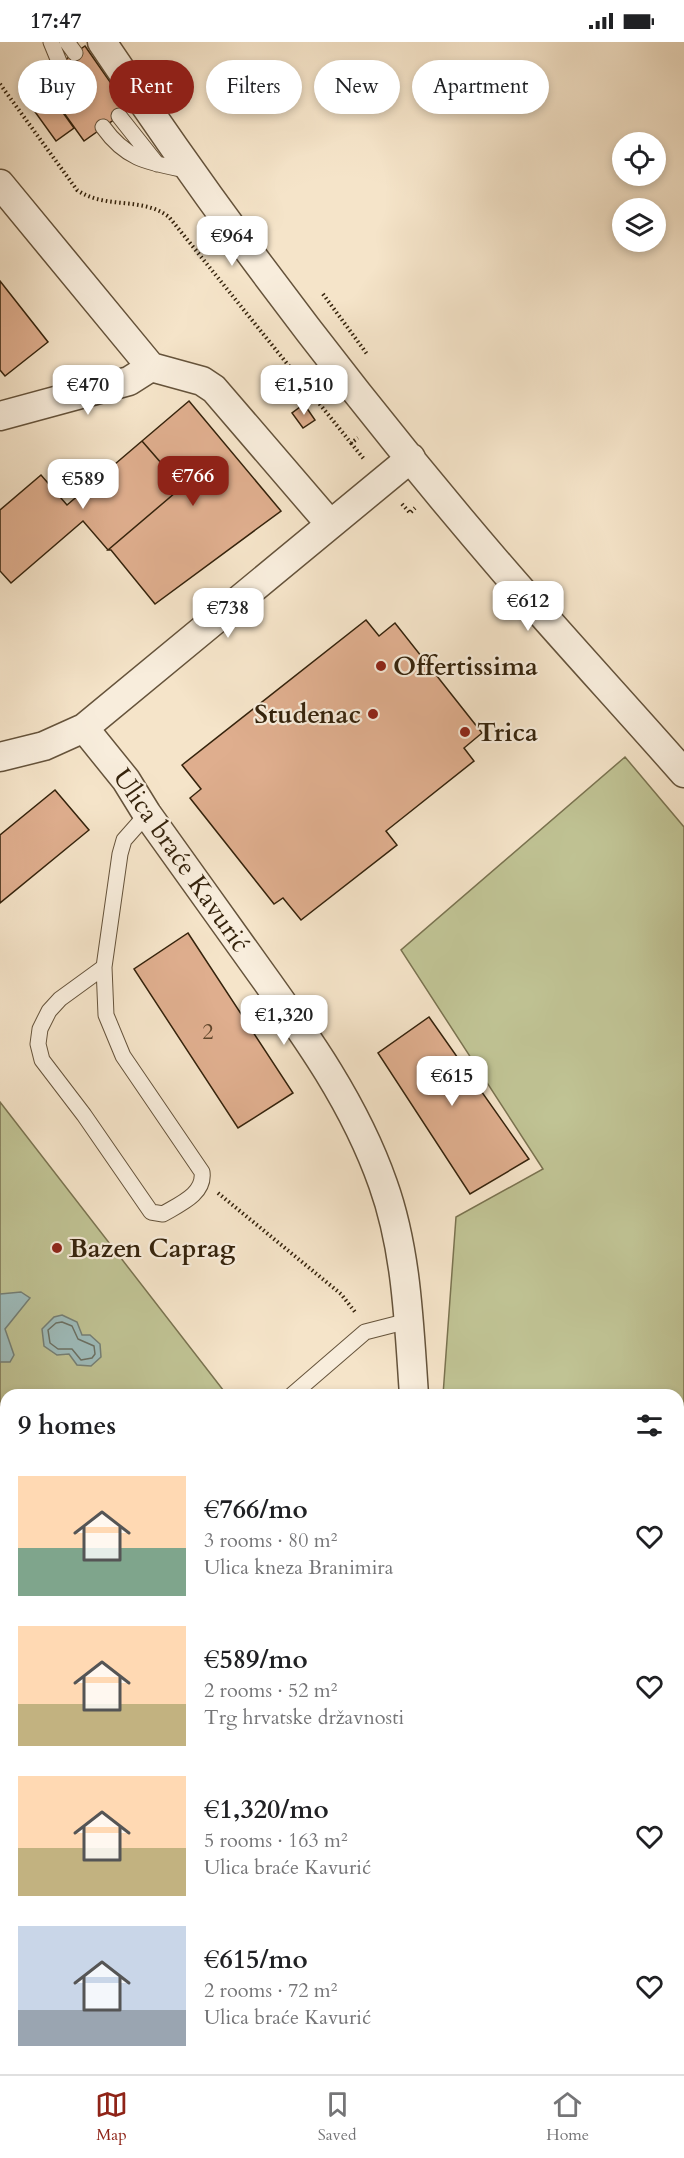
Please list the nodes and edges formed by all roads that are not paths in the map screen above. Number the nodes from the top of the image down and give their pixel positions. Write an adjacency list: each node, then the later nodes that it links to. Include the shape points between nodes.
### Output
1 (51, 42): 3 (lane)
2 (102, 42): 7 (street)
3 (58, 60)
4 (119, 116): 6 (lane)
5 (104, 127): 6 (lane, via 128,154)
6 (157, 164): 7 (lane)
7 (191, 171): 11 (street, via 265,273)
8 (0, 184): 9 (street)
9 (151, 367): 10 (street, via 129,381); 12 (street, via 202,381 214,389)
10 (0, 416)
11 (411, 458): 12 (street); 15 (street, via 506,573)
12 (330, 524): 13 (street)
13 (84, 728): 14 (street, via 44,746); 16 (street, Ulica braće Kavurić, via 126,780)
14 (0, 757)
15 (684, 773)
16 (147, 814): 17 (lane, via 124,840 120,854); 18 (street, Ulica braće Kavurić, via 329,1069 356,1119 383,1185 394,1225)
17 (104, 967): 17 (lane, via 49,1011 38,1044 42,1060 151,1212 163,1214 198,1191 202,1185 201,1168 116,1043 106,1015)
18 (408, 1321): 19 (lane, via 365,1332); 20 (street, Ulica braće Kavurić)
19 (299, 1389)
20 (414, 1389)

